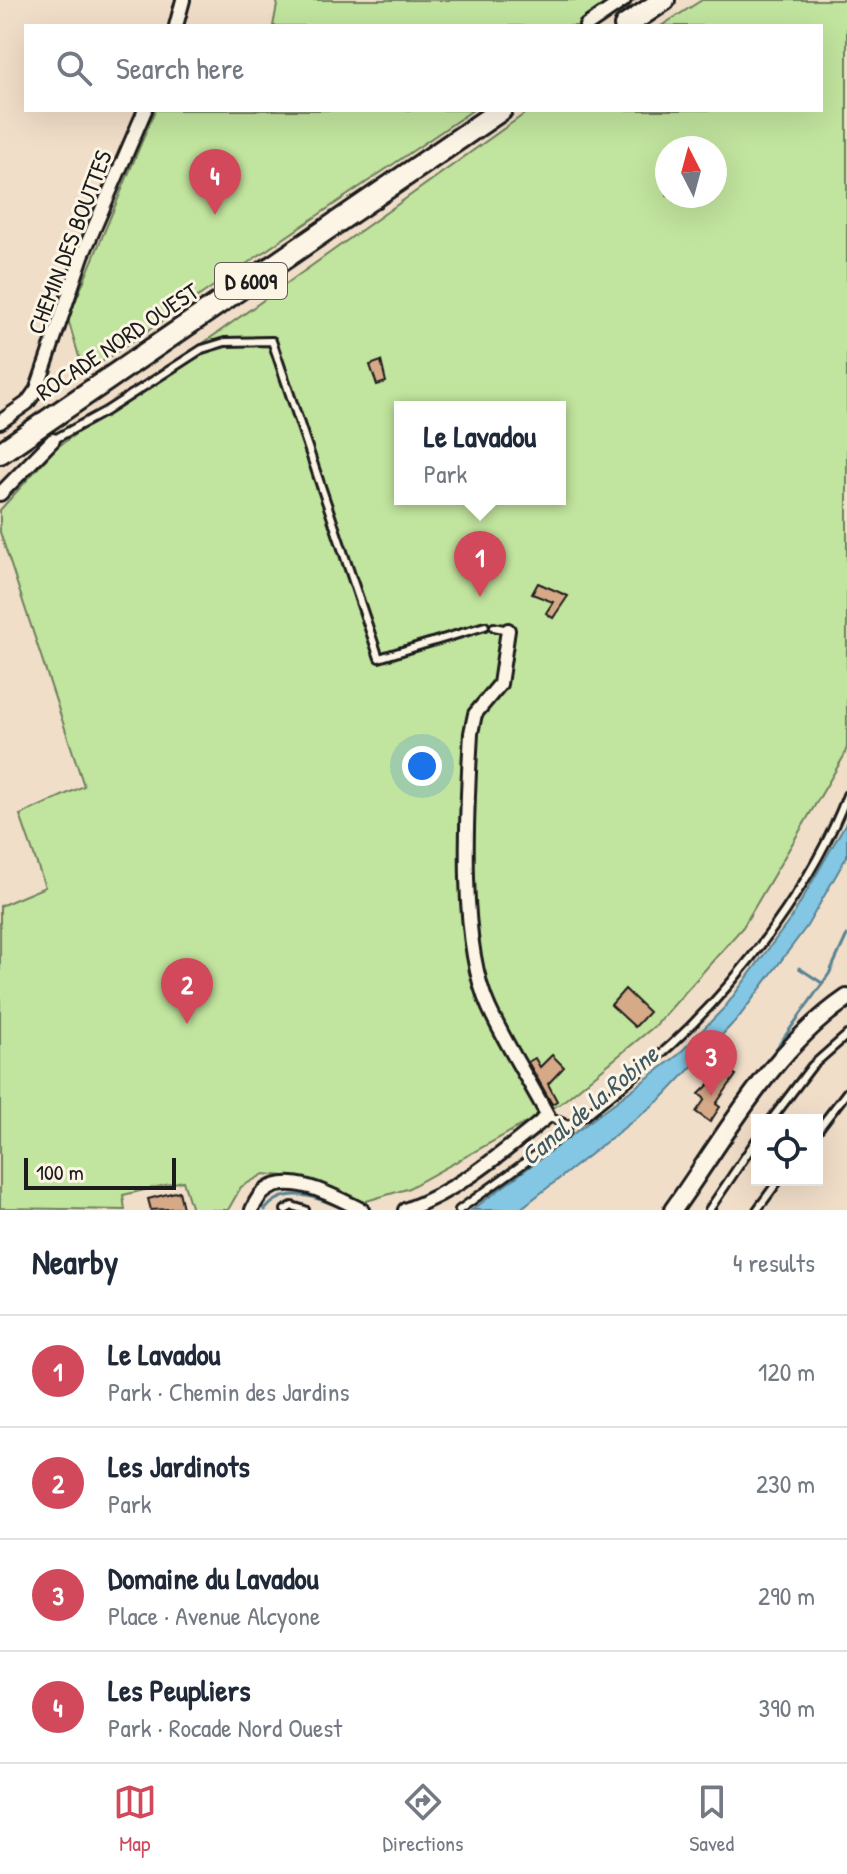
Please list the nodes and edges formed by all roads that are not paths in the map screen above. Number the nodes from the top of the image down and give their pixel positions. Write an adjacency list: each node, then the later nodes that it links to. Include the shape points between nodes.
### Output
1 (183, 0): 4 (street)
2 (624, 0): 5 (street)
3 (664, 0): 6 (main road)
4 (177, 24)
5 (589, 24)
6 (628, 24)
7 (144, 112): 9 (street, CHEMIN DES BOUTTES, via 82,256 37,389)
8 (498, 112): 11 (main road, ROCADE NORD OUEST / D 6009)
9 (0, 422)
10 (53, 440): 12 (street); 13 (lane, via 202,349 225,342 272,341 379,658)
11 (0, 453)
12 (0, 494)
13 (485, 626)
14 (494, 627): 15 (lane)
15 (508, 630): 21 (street, via 500,684 475,714 471,733 467,862 477,967 488,1006)
16 (847, 795): 23 (lane, via 838,821 748,963 674,1042)
17 (847, 998): 32 (street, via 779,1060)
18 (847, 1035): 20 (lane, via 812,1066)
19 (847, 1092): 22 (lane)
20 (776, 1114)
21 (548, 1116): 23 (lane); 30 (street, via 467,1181)
22 (823, 1123)
23 (568, 1125): 31 (lane, via 566,1133)
24 (751, 1148): 33 (lane)
25 (775, 1186): 34 (lane)
26 (252, 1210): 29 (street, via 257,1197 271,1186 289,1182)
27 (285, 1210): 28 (lane)
28 (305, 1210)
29 (362, 1210)
30 (405, 1210)
31 (459, 1210)
32 (673, 1210)
33 (709, 1210)
34 (757, 1210)

